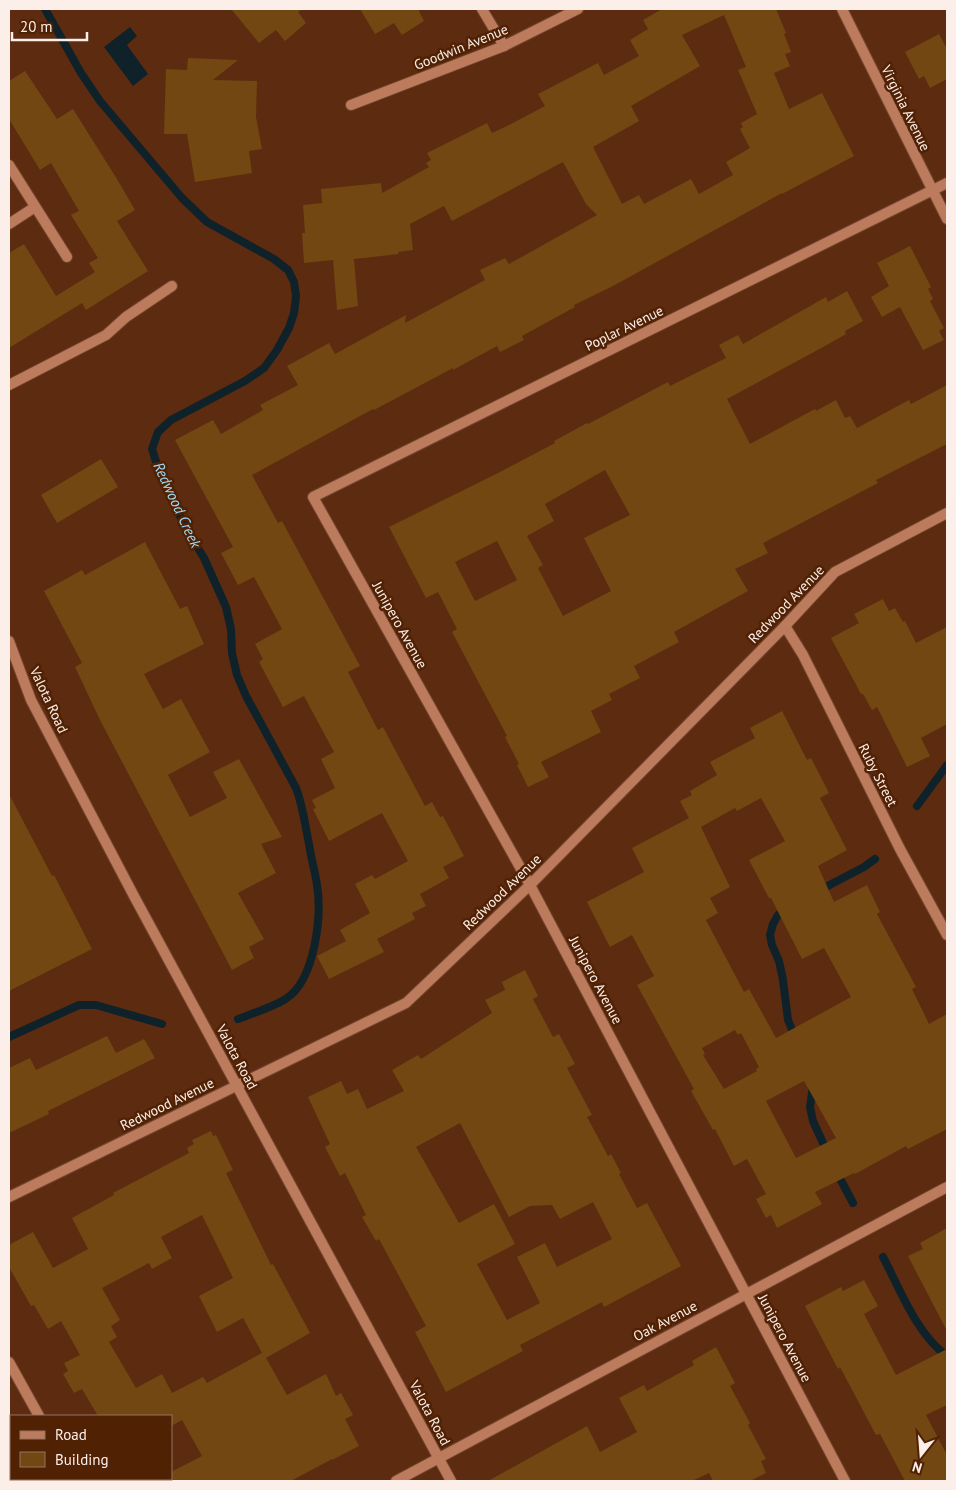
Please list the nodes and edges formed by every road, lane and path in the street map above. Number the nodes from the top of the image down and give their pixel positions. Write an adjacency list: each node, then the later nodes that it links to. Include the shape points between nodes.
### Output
1 (482, 9): 4 (street)
2 (578, 9): 4 (street, Goodwin Avenue)
3 (842, 9): 8 (street, Virginia Avenue)
4 (504, 46): 5 (street, Goodwin Avenue)
5 (351, 105)
6 (9, 165): 9 (street)
7 (947, 182): 8 (street, Poplar Avenue)
8 (932, 191): 10 (street, Virginia Avenue); 15 (street, Poplar Avenue)
9 (35, 207): 11 (street); 12 (street)
10 (947, 219)
11 (9, 224)
12 (67, 257)
13 (172, 286): 14 (street, via 126,317 106,335)
14 (9, 385)
15 (313, 497): 19 (street, Junipero Avenue)
16 (947, 513): 17 (street, Redwood Avenue, via 835,572)
17 (785, 626): 19 (street, Redwood Avenue); 20 (street, Ruby Street)
18 (9, 641): 21 (street, Valota Road, via 31,700)
19 (530, 885): 21 (street, Redwood Avenue, via 406,1003); 24 (street, Junipero Avenue)
20 (947, 935)
21 (236, 1085): 23 (street, Redwood Avenue); 27 (street, Valota Road)
22 (947, 1188): 24 (street, Oak Avenue)
23 (9, 1197)
24 (746, 1294): 27 (street, Oak Avenue); 30 (street, Junipero Avenue)
25 (9, 1362): 26 (street)
26 (37, 1415)
27 (439, 1459): 28 (street, Oak Avenue); 29 (street, Valota Road)
28 (396, 1481)
29 (451, 1481)
30 (845, 1481)

